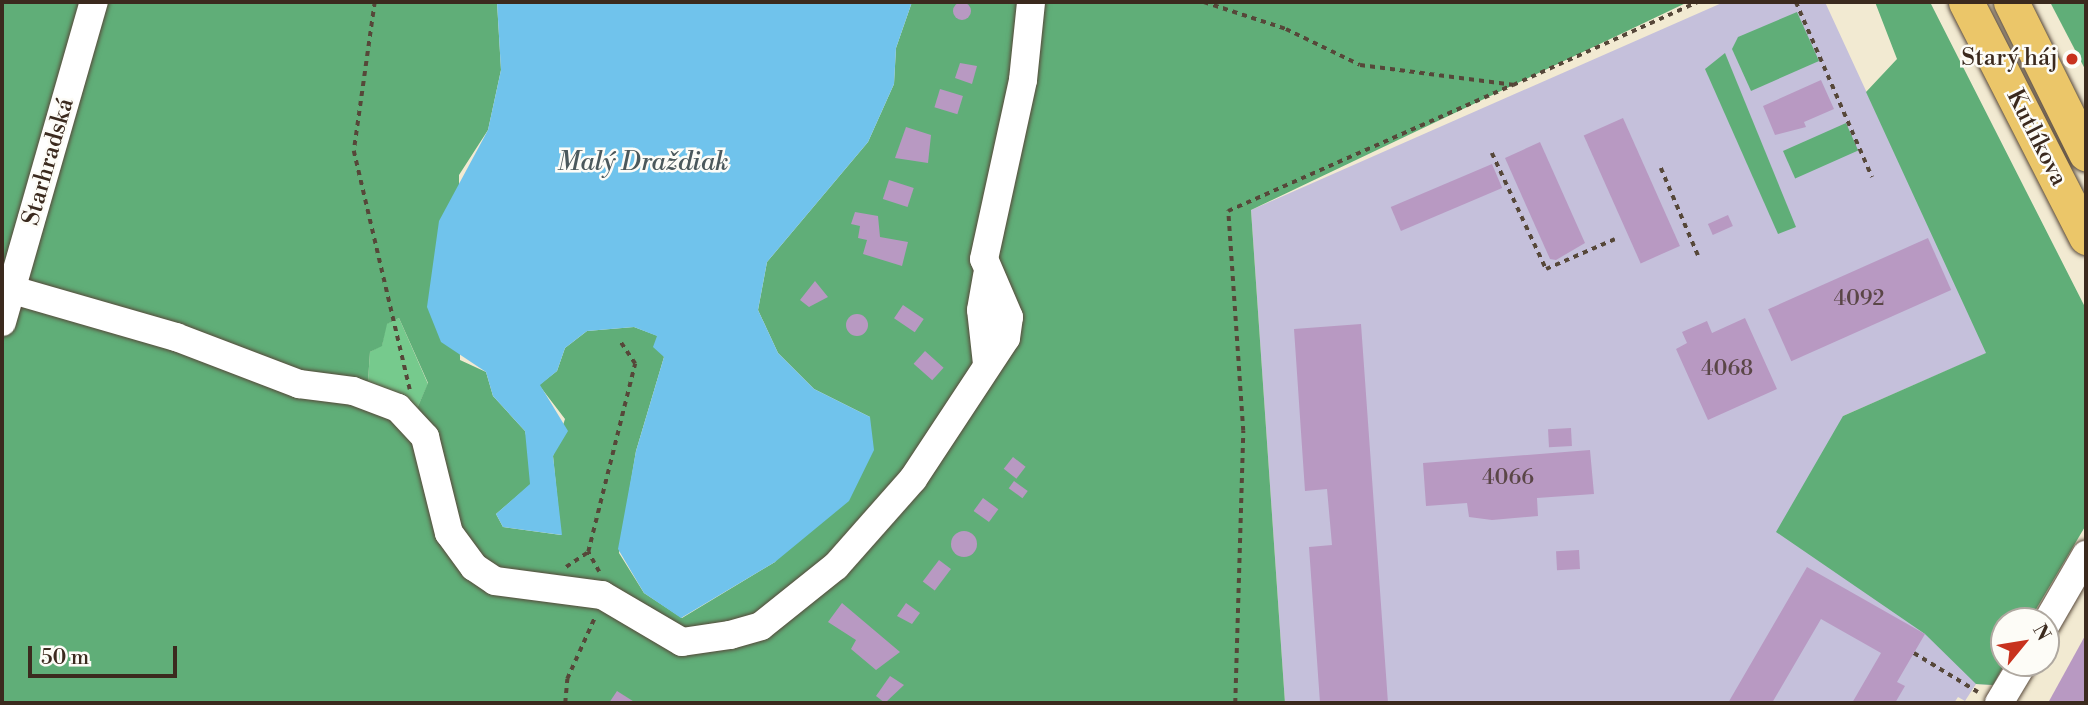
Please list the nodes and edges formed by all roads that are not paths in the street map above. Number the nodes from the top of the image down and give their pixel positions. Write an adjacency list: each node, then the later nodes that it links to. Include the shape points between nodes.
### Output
1 (94, 2): 7 (street, Starhradská)
2 (1031, 2): 7 (street, via 1023,80 987,236 987,275 1009,317 1006,338 913,479 836,566 761,626 682,642 602,595 495,580 474,567 449,533 425,437 398,408 353,390 299,384 176,337)
3 (1966, 2): 6 (main road, Kutlíkova)
4 (2011, 2): 5 (main road, Kutlíkova)
5 (2086, 153)
6 (2086, 237)
7 (13, 290): 8 (street, Starhradská)
8 (2, 322)
9 (2086, 555): 10 (street)
10 (2056, 607)
11 (2011, 677): 12 (street)
12 (1992, 700)

